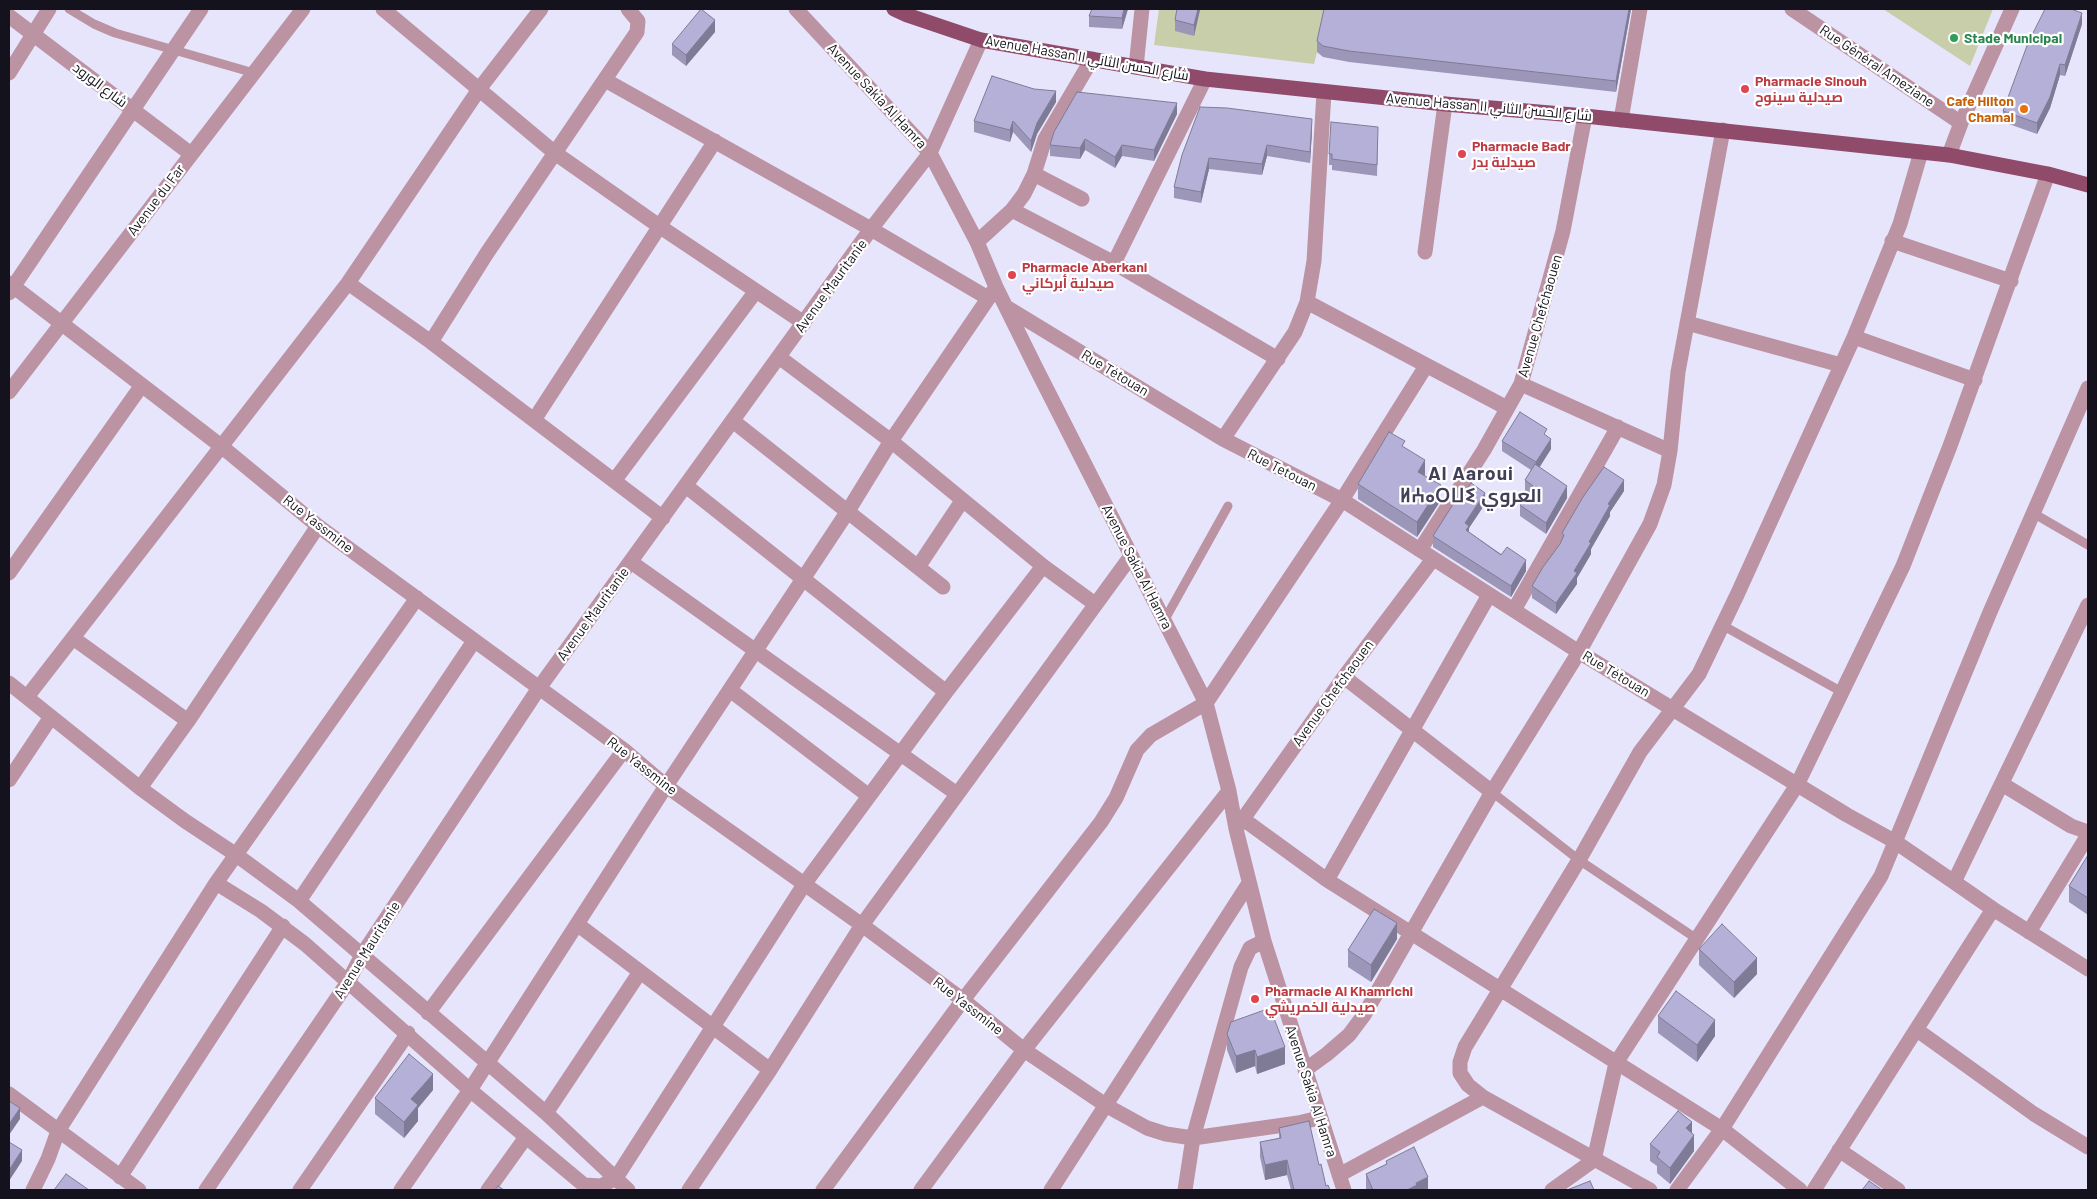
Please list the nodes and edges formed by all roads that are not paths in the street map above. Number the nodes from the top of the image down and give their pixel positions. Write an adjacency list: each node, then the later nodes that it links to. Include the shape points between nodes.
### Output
1 (50, 9): 15 (street)
2 (69, 9): 17 (lane, via 115,33)
3 (201, 9): 17 (street)
4 (303, 9): 21 (street, Avenue du Far)
5 (384, 9): 24 (street)
6 (541, 9): 24 (street)
7 (628, 9): 23 (street, via 638,21 637,32)
8 (796, 9): 35 (street, Avenue Sakia Al Hamra)
9 (894, 9): 16 (main road, Avenue Hassan II شارع الحسن الثاني)
10 (1142, 9): 19 (street)
11 (1640, 9): 29 (street)
12 (1792, 9): 30 (street, Rue Général Ameziane)
13 (2012, 9): 30 (street)
14 (9, 16): 15 (street, شارع الورود)
15 (33, 34): 20 (street); 27 (street, شارع الورود)
16 (981, 40): 18 (main road, Avenue Hassan II شارع الحسن الثاني); 35 (street, Avenue Mauritanie)
17 (174, 51): 21 (lane); 27 (street)
18 (1092, 59): 19 (main road, Avenue Hassan II شارع الحسن الثاني); 38 (street, via 1045,139)
19 (1136, 67): 22 (main road, Avenue Hassan II شارع الحسن الثاني)
20 (9, 73)
21 (254, 73): 36 (street, Avenue du Far)
22 (1205, 79): 25 (main road, Avenue Hassan II شارع الحسن الثاني); 48 (street)
23 (605, 80): 32 (street); 34 (street)
24 (480, 88): 34 (street); 50 (street)
25 (1324, 92): 26 (main road, Avenue Hassan II شارع الحسن الثاني); 54 (street, via 1314,261)
26 (1446, 104): 28 (main road, Avenue Hassan II شارع الحسن الثاني); 47 (street)
27 (134, 111): 36 (street, شارع الورود); 51 (street)
28 (1585, 116): 29 (main road, Avenue Hassan II شارع الحسن الثاني); 66 (street, Avenue Chefchaouen, via 1563,231)
29 (1621, 120): 31 (main road, Avenue Hassan II شارع الحسن الثاني)
30 (1962, 123): 37 (street)
31 (1722, 130): 33 (main road, Avenue Hassan II شارع الحسن الثاني); 58 (street)
32 (715, 142): 43 (street); 44 (street)
33 (1921, 152): 37 (main road, Avenue Hassan II شارع الحسن الثاني); 46 (street)
34 (555, 153): 43 (street); 60 (street, via 487,252)
35 (930, 153): 44 (street, Avenue Mauritanie); 45 (street, Avenue Sakia Al Hamra)
36 (191, 154): 56 (street, Avenue du Far)
37 (1950, 155): 39 (main road, Avenue Hassan II شارع الحسن الثاني)
38 (1034, 174): 41 (street); 42 (street)
39 (2048, 174): 40 (main road, Avenue Hassan II شارع الحسن الثاني); 49 (street)
40 (2088, 184)
41 (1082, 199)
42 (1012, 210): 45 (street); 48 (street)
43 (659, 226): 52 (street); 71 (street)
44 (871, 230): 53 (street); 57 (street, Avenue Mauritanie)
45 (977, 242): 53 (street, Avenue Sakia Al Hamra)
46 (1892, 242): 49 (street); 59 (street)
47 (1425, 252)
48 (1114, 263): 62 (street)
49 (2011, 281): 65 (street)
50 (348, 283): 60 (street); 76 (street)
51 (10, 288): 56 (street, Rue Yassmine)
52 (756, 291): 57 (street); 78 (street)
53 (992, 292): 55 (street, Avenue Sakia Al Hamra); 75 (street)
54 (1307, 302): 62 (street, via 1295,332); 64 (street)
55 (1006, 307): 74 (street, Rue Tétouan); 89 (street, Avenue Sakia Al Hamra)
56 (62, 323): 67 (street, Rue Yassmine); 69 (street, Avenue du Far)
57 (804, 323): 61 (street, Avenue Mauritanie)
58 (1687, 323): 63 (street); 77 (street)
59 (1854, 336): 63 (street); 65 (street)
60 (431, 342): 71 (street)
61 (779, 357): 72 (street, Avenue Mauritanie); 75 (street)
62 (1278, 359): 74 (street)
63 (1841, 365): 102 (street)
64 (1426, 366): 70 (street); 80 (street)
65 (1974, 380): 112 (street, via 1903,566)
66 (1521, 384): 70 (street, Avenue Chefchaouen); 73 (street)
67 (142, 385): 76 (street, Rue Yassmine); 93 (street)
68 (2088, 388): 84 (street)
69 (9, 392)
70 (1507, 408): 88 (street, Avenue Chefchaouen)
71 (534, 420): 78 (street)
72 (733, 421): 79 (street, Avenue Mauritanie); 83 (street)
73 (1618, 427): 77 (street); 100 (street)
74 (1223, 439): 80 (street, Rue Tetouan)
75 (891, 441): 81 (street); 83 (street)
76 (221, 446): 86 (street, Rue Yassmine); 103 (street)
77 (1670, 450): 106 (street, via 1664,484 1650,524)
78 (614, 481): 85 (street)
79 (686, 486): 85 (street, Avenue Mauritanie); 94 (street)
80 (1342, 500): 88 (street, Rue Tétouan); 114 (street)
81 (962, 501): 91 (street); 92 (street)
82 (1228, 506): 101 (lane)
83 (848, 511): 92 (street); 94 (street)
84 (2034, 512): 87 (lane); 132 (street)
85 (663, 518): 90 (street, Avenue Mauritanie)
86 (318, 526): 97 (street, Rue Yassmine); 117 (street)
87 (2088, 545)
88 (1426, 554): 96 (street, Rue Tétouan); 107 (street, Avenue Chefchaouen)
89 (1132, 556): 98 (street); 101 (street, Avenue Sakia Al Hamra)
90 (631, 562): 105 (street); 109 (street, Avenue Mauritanie)
91 (1043, 566): 98 (street); 111 (street)
92 (918, 567): 95 (street)
93 (9, 574)
94 (802, 579): 105 (street); 111 (street)
95 (943, 587)
96 (1489, 595): 100 (street, Rue Tétouan); 118 (street)
97 (417, 598): 104 (street, Rue Yassmine); 133 (street)
98 (1096, 604): 128 (street)
99 (2088, 605): 122 (street)
100 (1514, 610): 106 (street, Rue Tétouan)
101 (1164, 621): 114 (street, Avenue Sakia Al Hamra)
102 (1722, 625): 112 (lane); 115 (street, via 1699,674)
103 (72, 638): 113 (street); 117 (street)
104 (474, 641): 109 (street, Rue Yassmine); 140 (street)
105 (756, 649): 110 (street); 120 (street)
106 (1579, 652): 115 (street, Rue Tétouan); 127 (street)
107 (1344, 677): 118 (street); 130 (street, Avenue Chefchaouen)
108 (9, 682): 113 (street)
109 (539, 688): 119 (street, Rue Yassmine); 149 (street, Avenue Mauritanie)
110 (730, 690): 124 (street); 129 (street)
111 (946, 692): 120 (street)
112 (1842, 692): 123 (street)
113 (26, 697): 116 (street)
114 (1206, 703): 126 (street, Avenue Sakia Al Hamra); 154 (street, via 1151,735 1137,750 1116,798 1101,822)
115 (1672, 708): 123 (street, Rue Tétouan); 134 (street, via 1640,752)
116 (51, 717): 121 (street); 125 (street)
117 (188, 721): 125 (street)
118 (1413, 730): 127 (street); 135 (street)
119 (624, 750): 124 (street, Rue Yassmine); 155 (street)
120 (900, 753): 128 (street); 129 (street)
121 (9, 780)
122 (2002, 784): 131 (street); 136 (street)
123 (1797, 785): 132 (street, Rue Tétouan); 147 (street)
124 (666, 786): 138 (street, Rue Yassmine); 142 (street)
125 (140, 788): 133 (street)
126 (1229, 792): 130 (street, Avenue Sakia Al Hamra); 159 (street)
127 (1492, 792): 134 (lane); 145 (street)
128 (957, 794): 143 (street)
129 (869, 796): 138 (street)
130 (1239, 824): 135 (street); 139 (street, Avenue Sakia Al Hamra)
131 (2088, 834): 146 (street)
132 (1894, 841): 136 (street, Rue Tétouan); 170 (street, via 1881,876)
133 (235, 854): 137 (street); 140 (street)
134 (1579, 860): 147 (lane); 153 (street)
135 (1327, 880): 145 (street)
136 (1954, 882): 141 (street, Rue Tétouan)
137 (216, 883): 144 (street); 171 (street)
138 (805, 883): 143 (street, Rue Yassmine); 156 (street)
139 (1249, 883): 148 (street, Avenue Sakia Al Hamra); 167 (street)
140 (299, 901): 149 (street)
141 (1993, 909): 146 (street, Rue Tétouan); 157 (street)
142 (577, 924): 151 (street); 161 (street)
143 (862, 925): 154 (street, Rue Yassmine); 162 (street)
144 (283, 926): 152 (street); 178 (street)
145 (1411, 932): 153 (street); 163 (street, via 1364,1016 1350,1034)
146 (2030, 932): 150 (street, Rue Tétouan)
147 (1697, 939): 160 (street)
148 (1264, 941): 163 (street, Avenue Sakia Al Hamra); 173 (street, via 1250,948 1241,967)
149 (362, 955): 152 (street, Avenue Mauritanie); 155 (street)
150 (2088, 968)
151 (640, 972): 156 (street); 168 (street)
152 (348, 982): 158 (street); 183 (street, Avenue Mauritanie)
153 (1501, 989): 160 (street); 166 (street, via 1465,1047 1460,1062 1460,1073 1468,1085)
154 (963, 1000): 159 (street, Rue Yassmine); 189 (street)
155 (428, 1013): 161 (street)
156 (712, 1028): 162 (street); 179 (street)
157 (1917, 1030): 174 (street, via 2034,1114); 175 (street)
158 (408, 1034): 164 (street); 184 (street)
159 (1024, 1050): 167 (street, Rue Yassmine); 190 (street)
160 (1616, 1063): 170 (street); 176 (street)
161 (486, 1064): 164 (street); 168 (street)
162 (770, 1070): 188 (street)
163 (1305, 1070): 169 (street, Avenue Sakia Al Hamra)
164 (470, 1090): 172 (street); 185 (street)
165 (9, 1094): 171 (street)
166 (1483, 1097): 176 (street); 177 (street)
167 (1107, 1106): 173 (street, Rue Yassmine, via 1147,1128); 191 (street)
168 (546, 1113): 179 (street)
169 (1319, 1118): 173 (street, Rue Yassmine); 177 (street, Avenue Sakia Al Hamra)
170 (1722, 1129): 196 (street); 197 (street)
171 (58, 1130): 178 (street); 181 (street)
172 (526, 1137): 180 (street); 186 (street)
173 (1193, 1138): 192 (street)
174 (2088, 1147)
175 (1839, 1150): 198 (street); 199 (street)
176 (1594, 1160): 194 (street); 195 (street)
177 (1338, 1175): 193 (street, Avenue Sakia Al Hamra)
178 (120, 1177): 182 (street)
179 (616, 1178): 180 (street, via 601,1186); 187 (street)
180 (582, 1188)
181 (33, 1190)
182 (139, 1190)
183 (206, 1190)
184 (300, 1190)
185 (402, 1190)
186 (488, 1190)
187 (628, 1190)
188 (689, 1190)
189 (823, 1190)
190 (921, 1190)
191 (1051, 1190)
192 (1185, 1190)
193 (1344, 1190)
194 (1552, 1190)
195 (1650, 1190)
196 (1678, 1190)
197 (1800, 1190)
198 (1814, 1190)
199 (1898, 1190)

